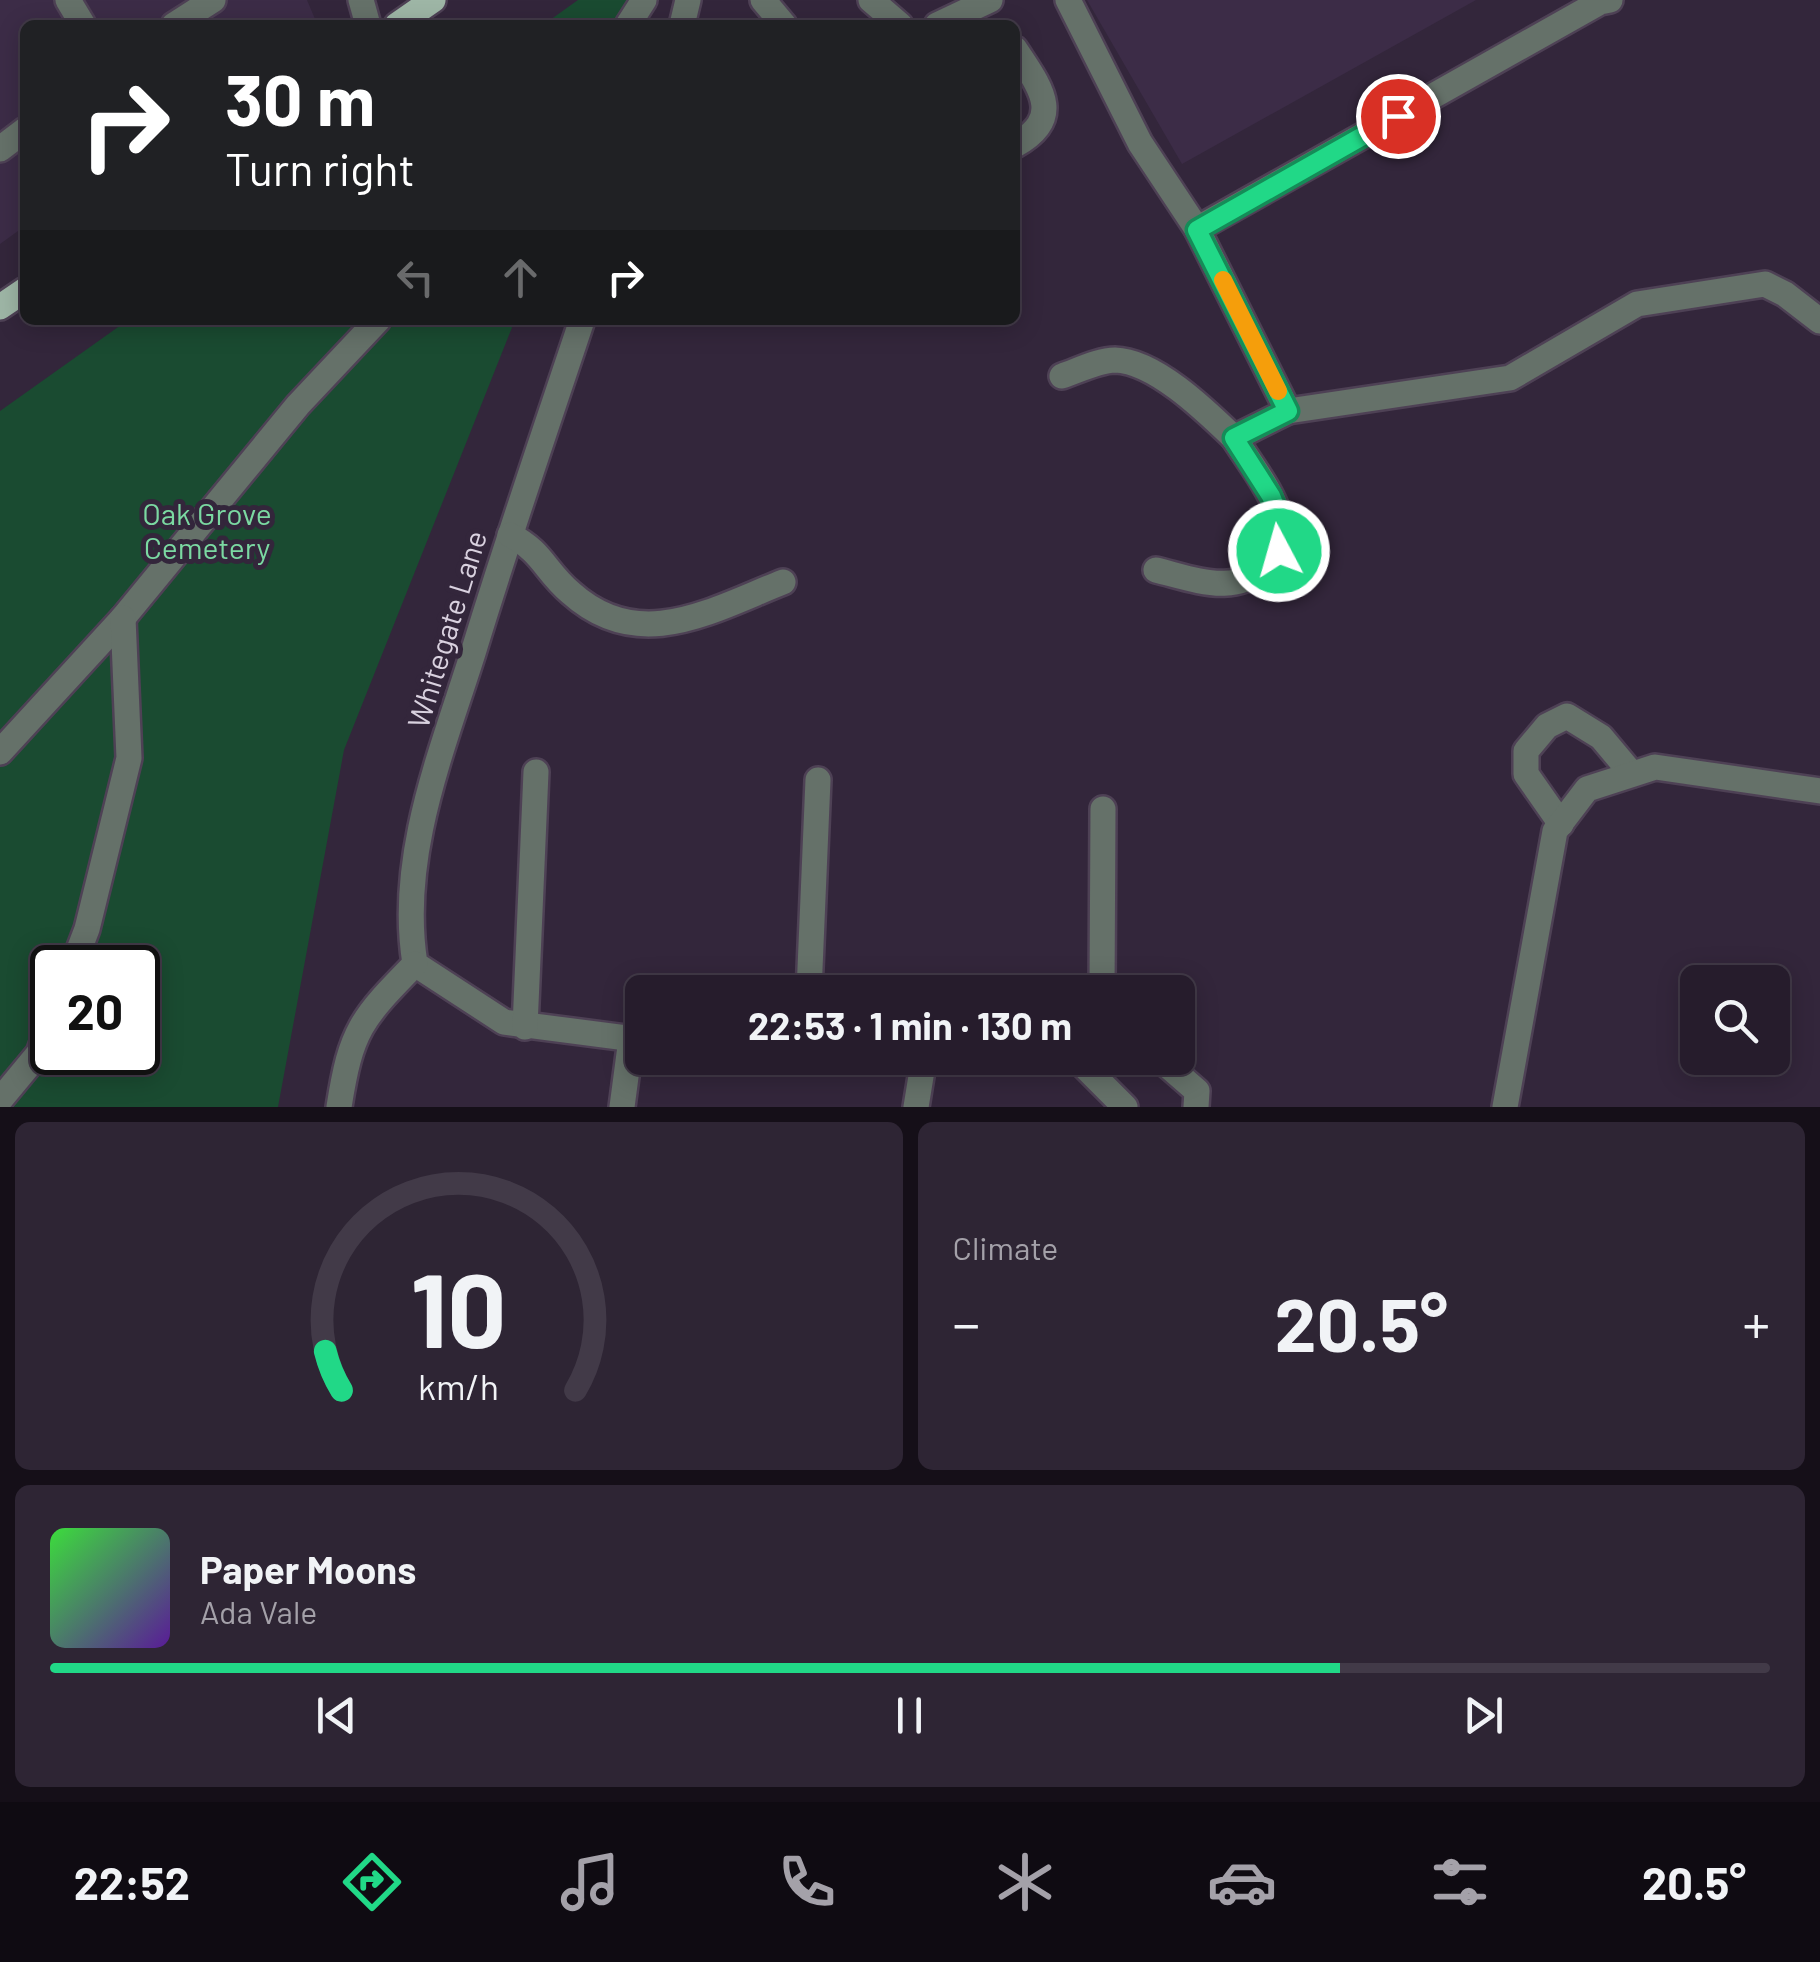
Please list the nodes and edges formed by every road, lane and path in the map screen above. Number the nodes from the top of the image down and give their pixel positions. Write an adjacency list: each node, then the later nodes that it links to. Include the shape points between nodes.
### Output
1 (213, 0): 8 (street)
2 (432, 0): 9 (main road)
3 (763, 0): 10 (street)
4 (871, 0): 11 (street)
5 (1068, 0): 15 (street, via 1140,143)
6 (1610, 0): 15 (street)
7 (986, 1): 12 (street)
8 (182, 20)
9 (404, 20)
10 (780, 20)
11 (894, 20)
12 (947, 20)
13 (1020, 57): 14 (street, via 1046,111 1036,132)
14 (1020, 141)
15 (1197, 230): 20 (street)
16 (1820, 320): 20 (street, via 1765,284 1638,304 1510,378)
17 (373, 325): 25 (street)
18 (580, 325): 22 (street, Whitegate Lane)
19 (1062, 376): 21 (street, via 1114,360 1143,367)
20 (1288, 411): 21 (street)
21 (1234, 438): 23 (street, via 1271,496 1284,529 1279,551 1256,577 1217,584)
22 (510, 534): 24 (street, via 531,546 582,604 641,626 712,610); 34 (street, Whitegate Lane, via 433,779 412,869)
23 (1156, 570)
24 (782, 582)
25 (123, 618): 26 (street); 33 (street, via 130,758)
26 (0, 752)
27 (536, 772): 37 (street)
28 (1632, 774): 30 (street, via 1656,767); 32 (street, via 1587,788); 32 (street, via 1601,737 1568,716 1547,726 1526,751 1526,774)
29 (818, 780): 35 (street)
30 (1820, 792)
31 (1103, 809): 36 (street)
32 (1561, 824): 50 (street)
33 (81, 945)
34 (414, 964): 37 (street, via 504,1022); 45 (street, via 374,1004 352,1039)
35 (810, 975)
36 (1102, 975)
37 (524, 1027): 38 (street)
38 (625, 1039)
39 (30, 1064): 44 (street)
40 (629, 1075): 46 (street)
41 (921, 1075): 47 (street)
42 (1094, 1075): 48 (street)
43 (1179, 1075): 49 (street, via 1197,1091)
44 (0, 1100)
45 (339, 1107)
46 (622, 1107)
47 (916, 1107)
48 (1124, 1107)
49 (1196, 1107)
50 (1505, 1107)

